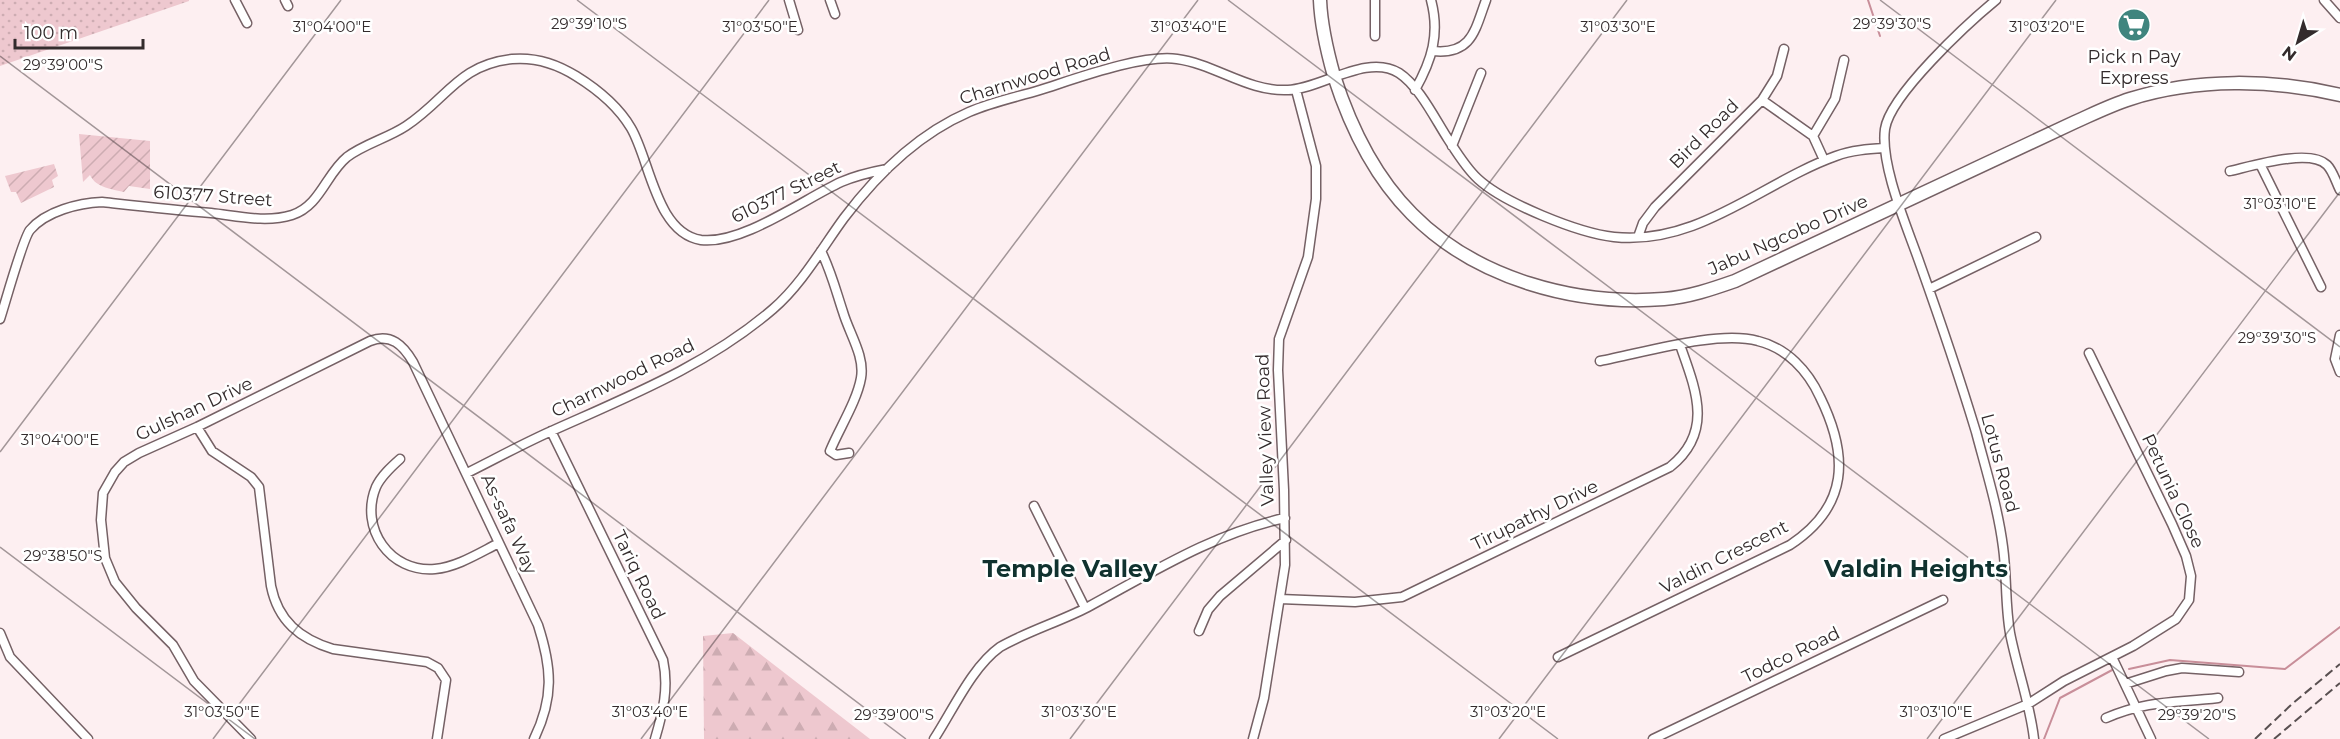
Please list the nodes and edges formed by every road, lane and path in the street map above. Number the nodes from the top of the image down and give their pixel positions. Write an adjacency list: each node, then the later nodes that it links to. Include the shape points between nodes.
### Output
1 (235, 0): 12 (street)
2 (789, 0): 13 (street)
3 (830, 0): 10 (street)
4 (1320, 0): 19 (main road, Jabu Ngcobo Drive, via 1322,29)
5 (1375, 0): 14 (street)
6 (1431, 0): 16 (street)
7 (1486, 0): 16 (street, via 1465,45 1452,51)
8 (1996, 0): 26 (street, via 1900,96 1887,121)
9 (2324, 0): 11 (street)
10 (835, 14)
11 (2340, 18)
12 (247, 23)
13 (798, 30)
14 (1375, 36)
15 (1784, 49): 23 (street, Bird Road, via 1777,76)
16 (1433, 51): 21 (street)
17 (1844, 60): 24 (street, via 1834,99)
18 (1481, 73): 25 (street)
19 (1335, 77): 20 (street, Charnwood Road); 21 (street, Charnwood Road, via 1368,67 1383,67 1398,72); 32 (main road, Jabu Ngcobo Drive, via 1365,150 1392,192 1412,214 1473,259 1549,290 1633,300 1699,293 1784,260)
20 (1296, 90): 29 (street, Charnwood Road, via 1258,86 1192,62 1153,59 974,110 920,140); 51 (street, Valley View Road, via 1317,179 1308,257 1283,327 1278,354)
21 (1415, 90): 25 (street, Charnwood Road)
22 (2340, 95): 32 (main road, Jabu Ngcobo Drive, via 2317,89 2245,84 2184,88 2132,99)
23 (1762, 100): 24 (street); 33 (street, Bird Road, via 1655,207 1642,223)
24 (1813, 136): 27 (street)
25 (1452, 146): 33 (street, Charnwood Road, via 1482,182 1511,199 1575,229 1613,237)
26 (1885, 148): 27 (street, Charnwood Road, via 1847,152); 32 (street, Lotus Road)
27 (1824, 160): 33 (street, Charnwood Road, via 1713,217 1677,231)
28 (2260, 164): 30 (street); 31 (street, via 2315,158 2329,168); 36 (street)
29 (887, 169): 35 (street, Charnwood Road, via 846,215); 38 (street, 610377 Street, via 840,182 726,239 700,240 680,229 667,215 638,140 617,109 572,73 544,61 514,59 469,71 407,126 348,156 313,202 293,214 259,219 102,202 61,210 28,231)
30 (2230, 171)
31 (2340, 190)
32 (1899, 204): 37 (street, Lotus Road)
33 (1638, 237)
34 (2036, 237): 37 (street)
35 (821, 251): 46 (street, Charnwood Road, via 777,306 725,345 676,374); 47 (street, via 833,275 861,364 857,393 830,451 836,455)
36 (2321, 287)
37 (1929, 289): 64 (street, Lotus Road, via 1975,429 1998,516 2011,635)
38 (0, 319)
39 (2340, 335): 44 (street, via 2335,359)
40 (389, 339): 45 (street, Gulshan Drive, via 370,341); 49 (street, As-safa Way, via 402,346 413,362)
41 (1680, 345): 43 (street, Valdin Crescent); 54 (street, Tirupathy Drive, via 1698,415 1693,440 1670,467 1402,597 1355,602); 59 (street, Valdin Crescent, via 1742,338 1770,345 1792,358 1818,392 1836,436 1840,469 1832,498 1813,527 1790,545)
42 (2089, 353): 60 (street, Petunia Close, via 2172,524 2191,576 2189,600 2176,619)
43 (1600, 361)
44 (2340, 372)
45 (196, 427): 68 (street, Gulshan Drive, via 124,462 107,483 101,505 105,558 124,595 161,631 194,681); 69 (street, via 212,451 251,477 259,487 271,586 284,619 297,633 320,645 435,666 446,680)
46 (551, 431): 49 (street, Charnwood Road); 71 (street, Tariq Road, via 663,660 666,694)
47 (849, 453)
48 (400, 459): 53 (street, via 381,479 373,500 375,535 388,553 410,566 435,569)
49 (467, 473): 53 (street, As-safa Way)
50 (1034, 506): 56 (street)
51 (1285, 518): 52 (street, Valley View Road); 56 (street, via 1244,528)
52 (1286, 540): 54 (street, Valley View Road); 57 (street, via 1220,596)
53 (499, 543): 70 (street, As-safa Way, via 538,625 547,657 549,698)
54 (1280, 599): 73 (street, Valley View Road, via 1264,698)
55 (1943, 600): 74 (street, Todco Road)
56 (1085, 608): 72 (street, via 992,653)
57 (1199, 631)
58 (0, 633): 67 (street, via 10,657)
59 (1558, 657)
60 (2112, 657): 62 (street); 64 (street, Petunia Close)
61 (2239, 672): 62 (street, via 2182,668)
62 (2125, 684): 65 (street)
63 (2218, 698): 65 (street)
64 (2028, 704): 75 (street, Petunia Close); 76 (street, Lotus Road)
65 (2136, 706): 66 (street); 77 (street)
66 (2106, 718)
67 (88, 739)
68 (250, 739)
69 (437, 739)
70 (534, 739)
71 (655, 739)
72 (934, 739)
73 (1253, 739)
74 (1653, 739)
75 (1944, 739)
76 (2034, 739)
77 (2151, 739)

